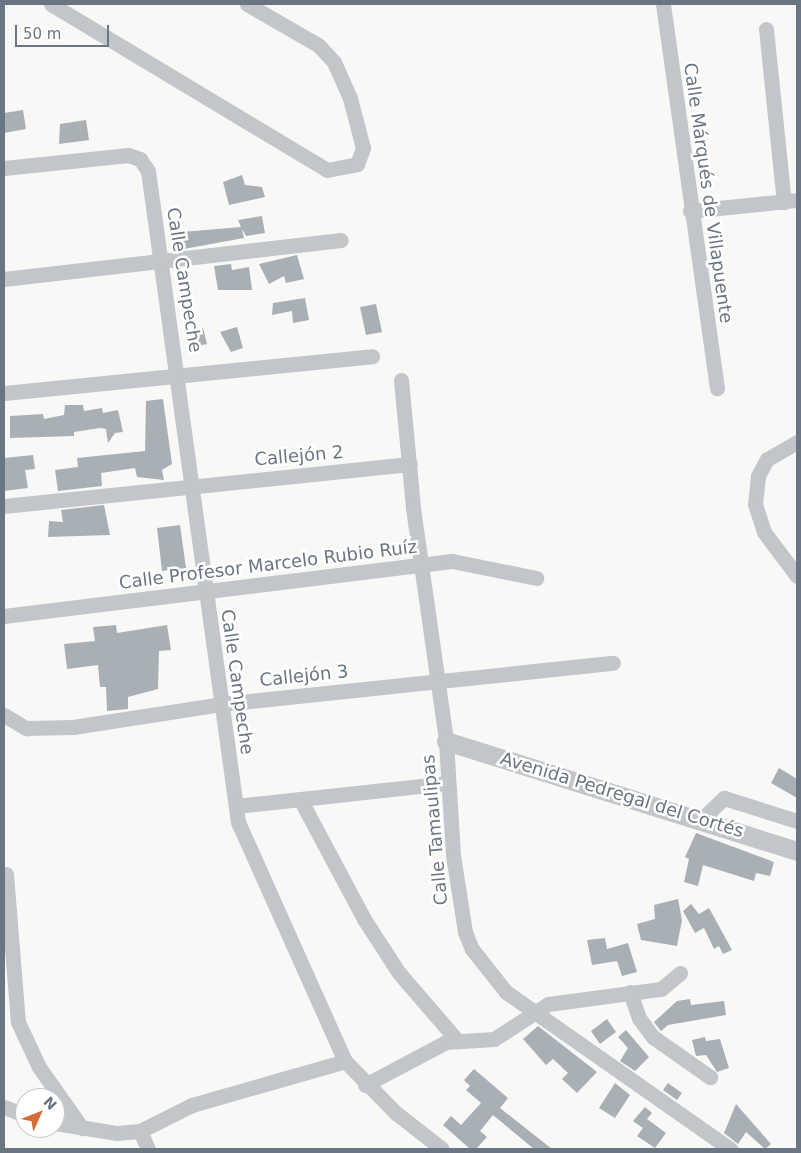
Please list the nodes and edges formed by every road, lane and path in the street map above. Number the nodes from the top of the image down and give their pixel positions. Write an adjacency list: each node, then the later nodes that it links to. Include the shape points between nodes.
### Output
1 (51, 4): 2 (street, via 327,170 357,164 363,148 350,98 334,62 318,45)
2 (247, 4)
3 (662, 4): 7 (street, Calle Márqués de Villapuente)
4 (766, 29): 6 (street)
5 (4, 168): 9 (street, Calle Campeche, via 128,155 140,159 148,171)
6 (791, 201): 7 (street)
7 (690, 211): 14 (street, Calle Márqués de Villapuente)
8 (341, 240): 9 (street)
9 (162, 263): 10 (street); 12 (street, Calle Campeche)
10 (4, 279)
11 (372, 356): 12 (street)
12 (179, 376): 15 (street); 18 (street, Calle Campeche)
13 (401, 380): 17 (street, Calle Tamaulipas)
14 (717, 388)
15 (4, 393)
16 (797, 442): 21 (street, via 772,455 758,476 755,504 764,532)
17 (410, 464): 18 (street, Callejón 2); 20 (street, Calle Tamaulipas)
18 (192, 483): 19 (street, Callejón 2); 23 (street, Calle Campeche)
19 (4, 506)
20 (423, 565): 22 (street, Calle Profesor Marcelo Rubio Ruíz, via 461,562); 23 (street, Calle Profesor Marcelo Rubio Ruíz); 26 (street, Calle Tamaulipas)
21 (797, 576)
22 (536, 578)
23 (205, 593): 24 (street, Calle Profesor Marcelo Rubio Ruíz); 27 (street, Calle Campeche)
24 (4, 616)
25 (613, 662): 26 (street, Callejón 3)
26 (438, 681): 27 (street, Callejón 3); 29 (street, Calle Tamaulipas)
27 (221, 704): 28 (street, Callejón 3, via 74,727 26,728); 32 (street, Calle Campeche)
28 (4, 715)
29 (446, 741): 30 (street, Calle Tamaulipas); 33 (street, Avenida Pedregal del Cortés)
30 (447, 783): 31 (street); 39 (street, Calle Tamaulipas, via 465,932 493,978)
31 (300, 799): 32 (street); 40 (street, via 364,919 399,972)
32 (236, 806): 41 (street, Calle Campeche, via 243,835)
33 (704, 818): 34 (street, via 724,798); 35 (street, Avenida Pedregal del Cortés)
34 (797, 821)
35 (797, 851)
36 (6, 874): 45 (street, via 18,1022 39,1067)
37 (680, 973): 38 (street, via 661,989)
38 (630, 992): 39 (street, via 572,998); 42 (street, via 639,1018 653,1037)
39 (532, 1012): 40 (street, via 494,1039); 49 (street, Calle Tamaulipas)
40 (456, 1039): 43 (street)
41 (345, 1061): 43 (street, Calle Campeche); 46 (street, via 192,1105)
42 (710, 1077)
43 (365, 1085): 48 (street, Calle Campeche)
44 (65, 1125): 45 (street)
45 (82, 1128): 46 (street)
46 (140, 1131): 47 (street)
47 (148, 1149)
48 (442, 1149)
49 (730, 1149)

